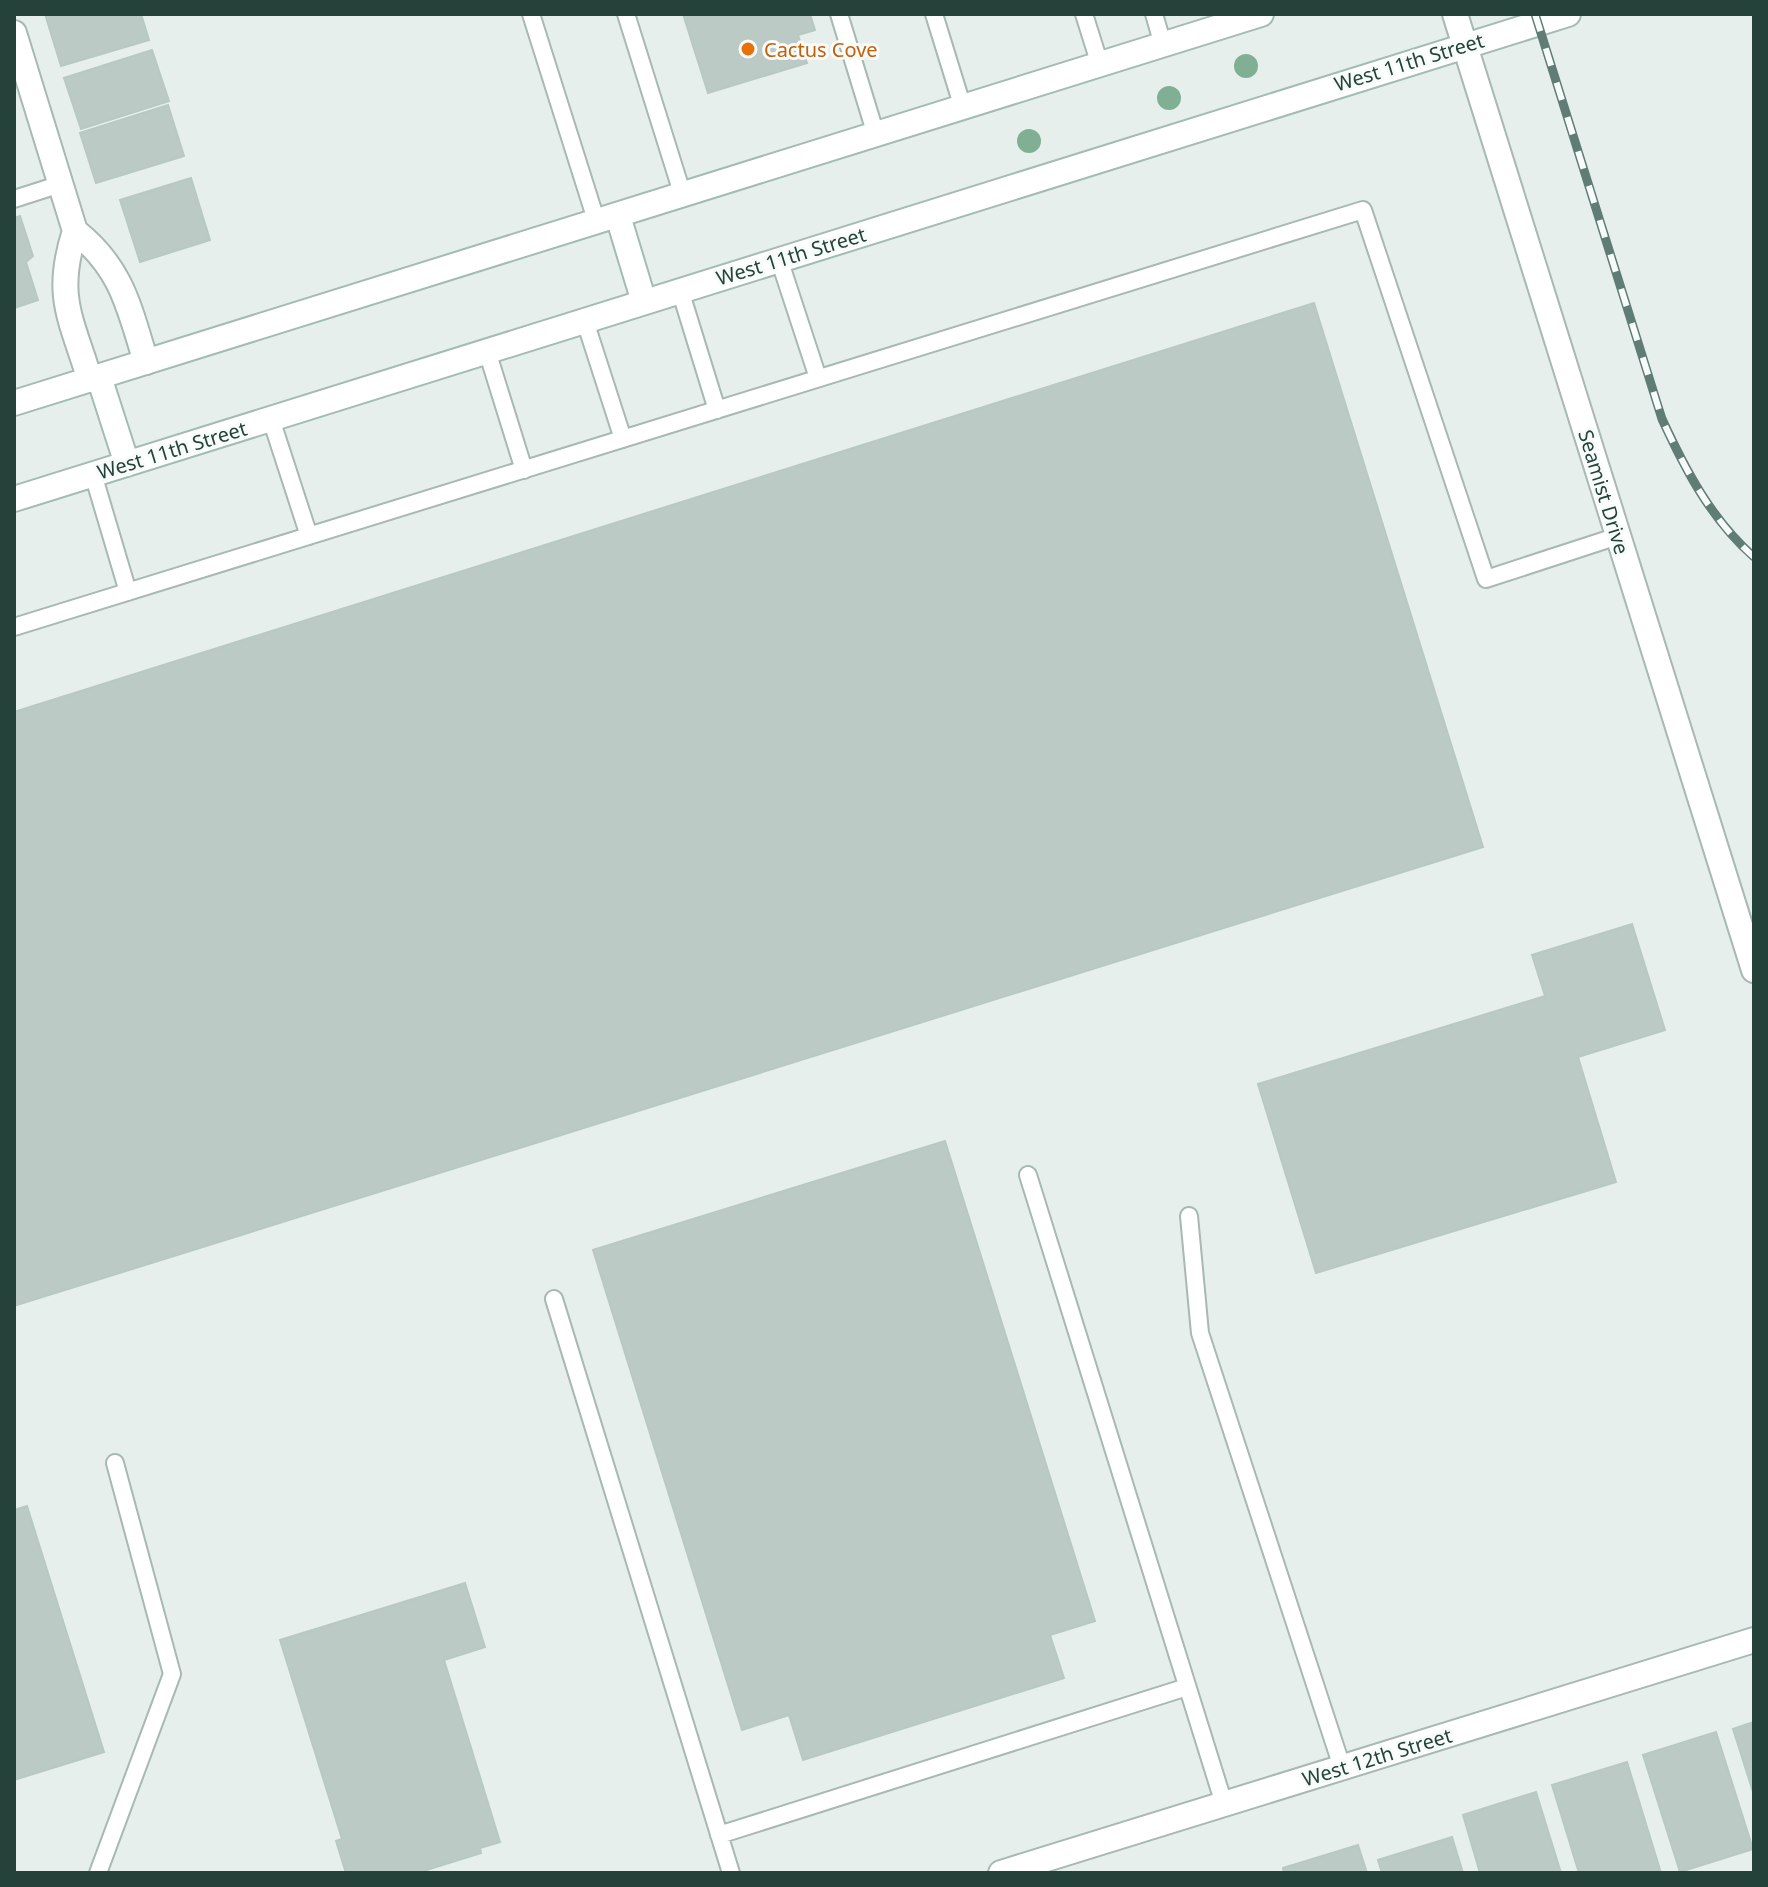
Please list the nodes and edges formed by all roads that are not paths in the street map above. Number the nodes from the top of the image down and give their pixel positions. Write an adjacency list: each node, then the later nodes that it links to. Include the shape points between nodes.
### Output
1 (531, 14): 19 (lane)
2 (626, 14): 17 (lane)
3 (839, 14): 15 (lane)
4 (934, 14): 14 (lane)
5 (1084, 14): 13 (lane)
6 (1154, 14): 10 (lane)
7 (1261, 14): 10 (main road)
8 (1455, 14): 11 (main road, Seamist Drive)
9 (1568, 14): 11 (main road, West 11th Street)
10 (1163, 45): 13 (main road)
11 (1465, 45): 21 (main road, West 11th Street); 38 (main road, Seamist Drive)
12 (16, 46): 16 (main road)
13 (1100, 65): 14 (main road)
14 (963, 108): 15 (main road)
15 (876, 135): 17 (main road)
16 (61, 184): 18 (lane); 20 (main road)
17 (683, 196): 19 (main road)
18 (14, 199)
19 (607, 220): 23 (main road); 26 (main road)
20 (75, 231): 26 (main road, via 98,249 119,278); 27 (main road, via 65,263 64,295)
21 (779, 259): 22 (main road, West 11th Street); 28 (lane)
22 (680, 290): 23 (main road, West 11th Street); 30 (lane)
23 (644, 302): 24 (main road, West 11th Street)
24 (585, 321): 25 (main road, West 11th Street); 32 (lane)
25 (487, 351): 31 (main road, West 11th Street); 34 (lane)
26 (146, 362): 27 (main road)
27 (94, 378): 29 (main road); 33 (main road)
28 (818, 378): 30 (lane); 38 (lane, via 1363,210 1486,579)
29 (14, 403)
30 (717, 410): 32 (lane)
31 (271, 419): 33 (main road, West 11th Street); 37 (lane)
32 (623, 439): 34 (lane)
33 (127, 464): 35 (main road, West 11th Street)
34 (524, 470): 37 (lane)
35 (93, 474): 36 (main road, West 11th Street); 39 (lane)
36 (14, 499)
37 (309, 536): 39 (lane)
38 (1618, 536): 41 (main road, Seamist Drive)
39 (128, 592): 40 (lane)
40 (14, 627)
41 (1754, 970)
42 (1028, 1175): 47 (lane)
43 (1189, 1216): 48 (lane, via 1200,1333)
44 (554, 1299): 50 (lane)
45 (115, 1463): 51 (lane, via 172,1674)
46 (1754, 1640): 48 (main road, West 12th Street)
47 (1187, 1687): 49 (lane); 50 (lane)
48 (1342, 1767): 49 (main road, West 12th Street)
49 (1224, 1804): 53 (main road, West 12th Street)
50 (719, 1835): 52 (lane)
51 (98, 1873)
52 (731, 1873)
53 (1001, 1873)

